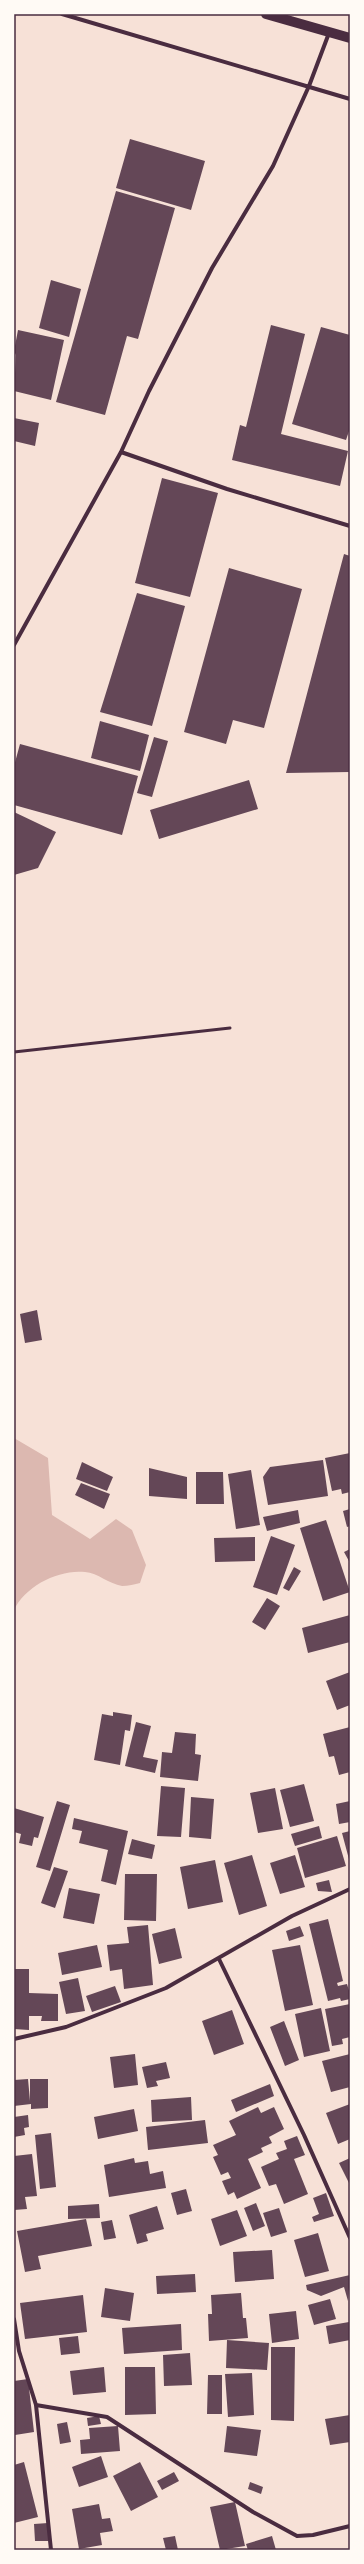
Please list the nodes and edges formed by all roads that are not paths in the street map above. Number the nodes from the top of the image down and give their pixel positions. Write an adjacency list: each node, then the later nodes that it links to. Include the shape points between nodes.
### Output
1 (62, 14): 5 (street)
2 (266, 14): 3 (main road)
3 (330, 32): 4 (main road); 5 (street)
4 (350, 38)
5 (310, 86): 6 (street); 7 (street, via 273,166 212,268)
6 (350, 99)
7 (121, 452): 8 (street, via 227,489); 9 (street)
8 (350, 526)
9 (14, 646)
10 (230, 1028): 11 (lane)
11 (14, 1052)
12 (350, 1889): 13 (street, via 292,1916)
13 (219, 1959): 14 (street, via 166,1988 118,2008 66,2027); 15 (street, via 304,2135)
14 (14, 2039)
15 (350, 2238)
16 (14, 2319): 17 (street, via 19,2351)
17 (36, 2405): 18 (street, via 106,2417 253,2512 298,2536); 19 (street)
18 (350, 2526)
19 (52, 2550)

